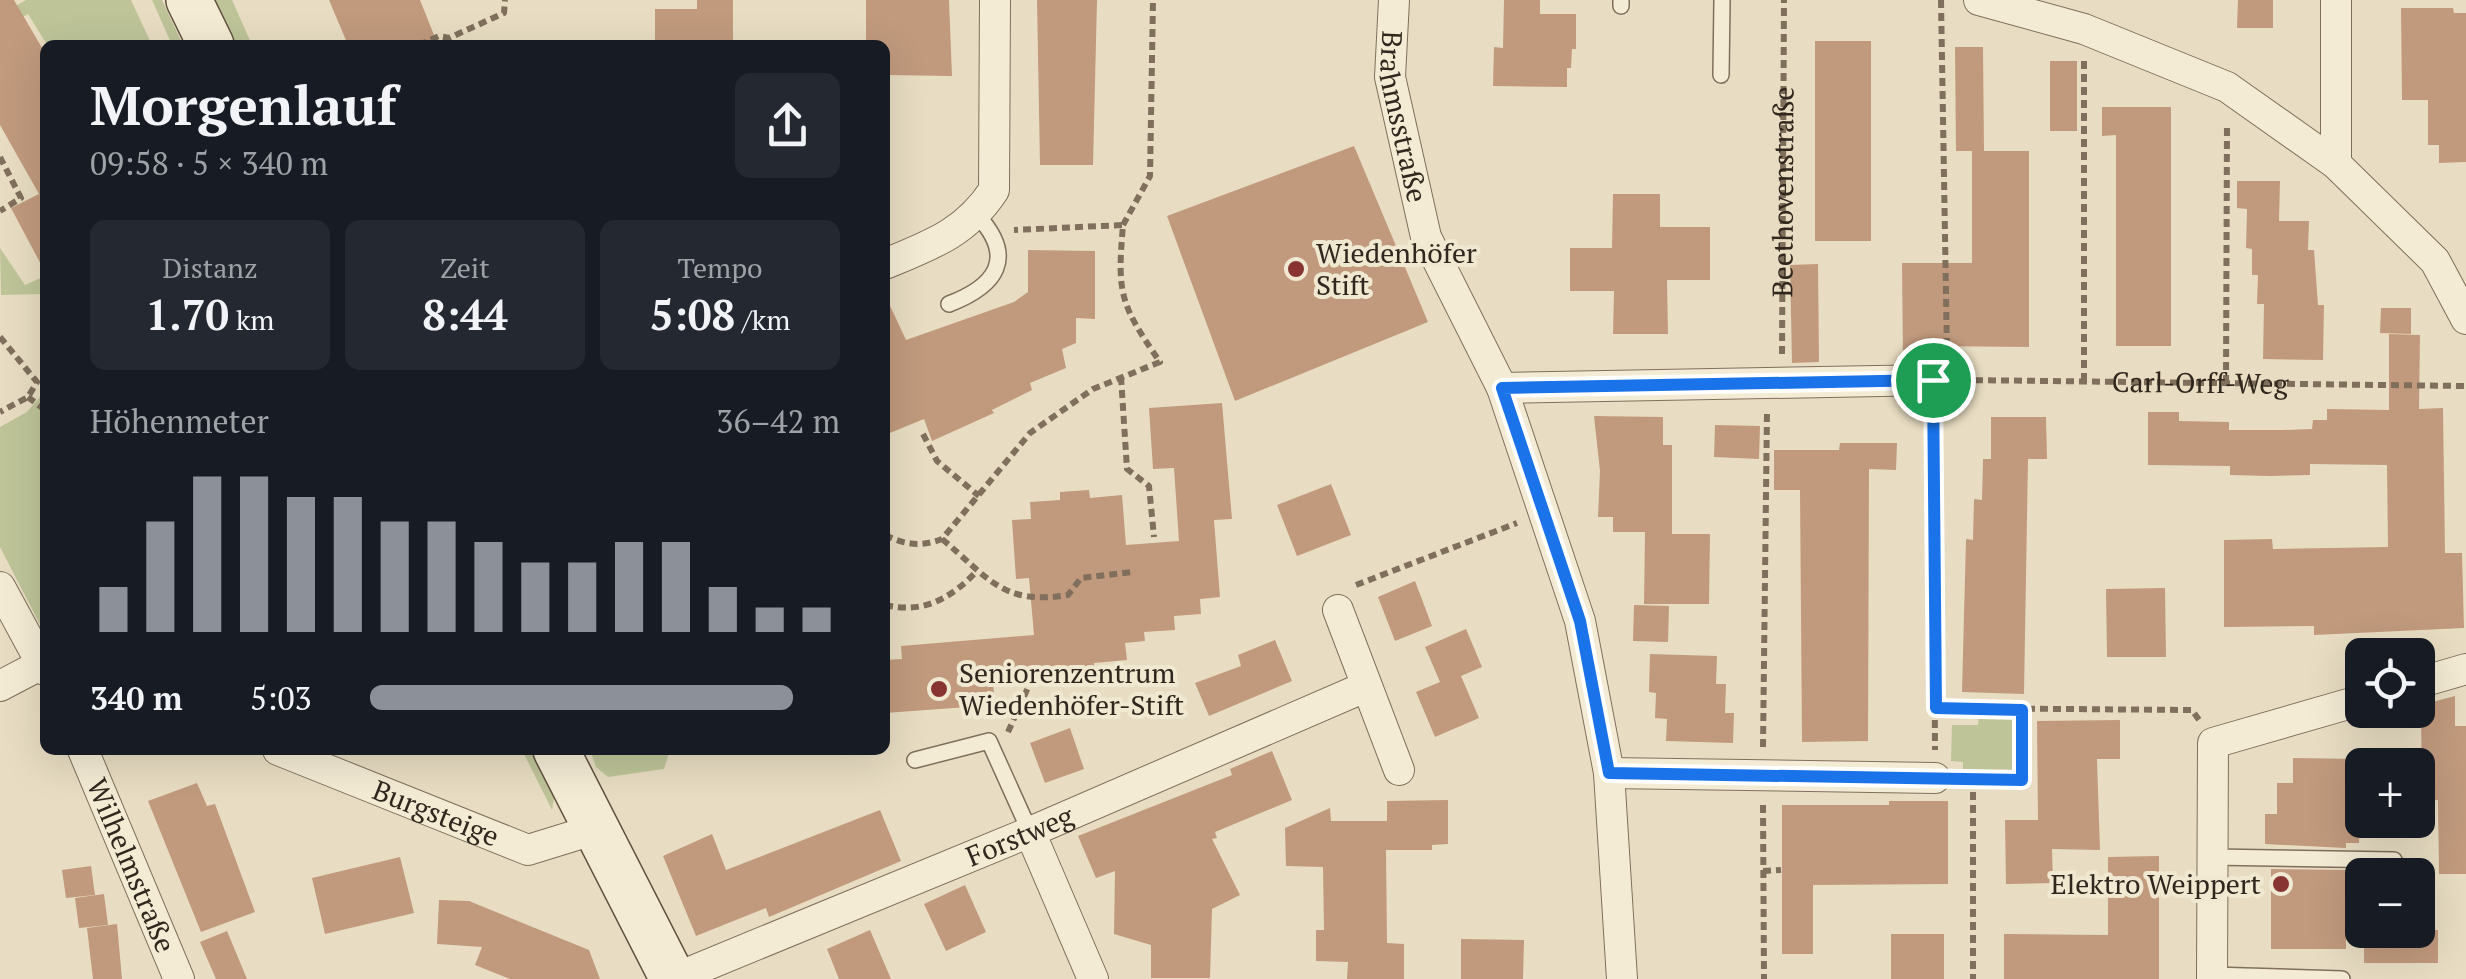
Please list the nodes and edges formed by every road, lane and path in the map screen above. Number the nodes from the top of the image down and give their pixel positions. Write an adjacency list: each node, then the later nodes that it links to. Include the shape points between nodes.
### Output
1 (189, 0): 12 (main road)
2 (505, 0): 13 (path, via 504,13)
3 (995, 0): 19 (street, via 994,190)
4 (1154, 0): 20 (path, via 1150,176)
5 (1394, 0): 31 (street, Brahmsstraße, via 1390,77 1426,237)
6 (1722, 0): 14 (lane)
7 (1784, 0): 28 (path, Beethovenstraße)
8 (1941, 0): 26 (path)
9 (1979, 0): 11 (street)
10 (2336, 0): 17 (street)
11 (2084, 29): 15 (street); 27 (path)
12 (208, 40)
13 (430, 40)
14 (1721, 75)
15 (2227, 87): 17 (street); 29 (path)
16 (0, 157): 18 (path, via 21,198)
17 (2336, 164): 23 (street, via 2435,262)
18 (0, 210)
19 (985, 223): 20 (path); 21 (street); 22 (lane, via 998,255 994,278)
20 (1123, 225): 25 (path, via 1119,287 1160,362)
21 (890, 262)
22 (949, 304)
23 (2466, 319)
24 (0, 337): 32 (path, via 37,382)
25 (1121, 377): 36 (path, via 1030,432); 39 (path, via 1126,469 1149,486)
26 (1940, 380): 27 (path, Carl-Orff-Weg); 28 (street); 55 (path)
27 (2084, 382): 29 (path, Carl-Orff-Weg)
28 (1775, 383): 31 (street); 65 (path)
29 (2226, 383): 30 (path, Carl-Orff-Weg)
30 (2466, 386)
31 (1502, 388): 37 (street, Brahmsstraße)
32 (28, 397): 33 (path); 34 (path)
33 (40, 406)
34 (0, 412)
35 (923, 434): 36 (path, via 938,461)
36 (979, 496): 40 (path)
37 (1544, 512): 45 (path, via 1333,594); 64 (street, Brahmsstraße, via 1580,621)
38 (890, 537): 40 (path, via 904,544)
39 (1154, 537)
40 (942, 539): 41 (path)
41 (976, 572): 42 (path, via 1015,597 1048,598 1068,595 1081,578); 44 (path, via 942,601)
42 (1133, 572)
43 (0, 587): 46 (street)
44 (890, 605)
45 (1338, 610): 53 (street)
46 (11, 626): 47 (street)
47 (40, 663)
48 (40, 668): 52 (street)
49 (2466, 669): 51 (street)
50 (1028, 671): 57 (path, via 1030,683 1010,730)
51 (2435, 679)
52 (0, 686)
53 (1365, 686): 63 (street); 69 (street, Forstweg)
54 (2345, 705): 58 (street)
55 (1936, 708): 56 (path); 66 (path)
56 (2022, 710): 58 (path, via 2192,710); 67 (path, via 2022,780)
57 (990, 741): 62 (lane); 69 (lane)
58 (2212, 743): 70 (street)
59 (85, 755): 75 (street, Wilhelmstraße)
60 (290, 755): 68 (street, Burgsteige, via 528,850)
61 (559, 755): 68 (main road)
62 (915, 760)
63 (1399, 770)
64 (1609, 773): 65 (street); 78 (street, Brahmsstraße)
65 (1762, 774): 66 (street); 73 (path)
66 (1935, 778): 67 (path)
67 (1973, 779): 80 (path)
68 (596, 829): 76 (main road)
69 (1030, 832): 76 (street, Forstweg); 77 (street)
70 (2212, 857): 71 (lane); 74 (street)
71 (2345, 865)
72 (1781, 870): 73 (path)
73 (1763, 871): 79 (path)
74 (2212, 977): 81 (lane)
75 (180, 979)
76 (673, 979)
77 (1093, 979)
78 (1622, 979)
79 (1764, 979)
80 (1973, 979)
81 (2342, 979)

